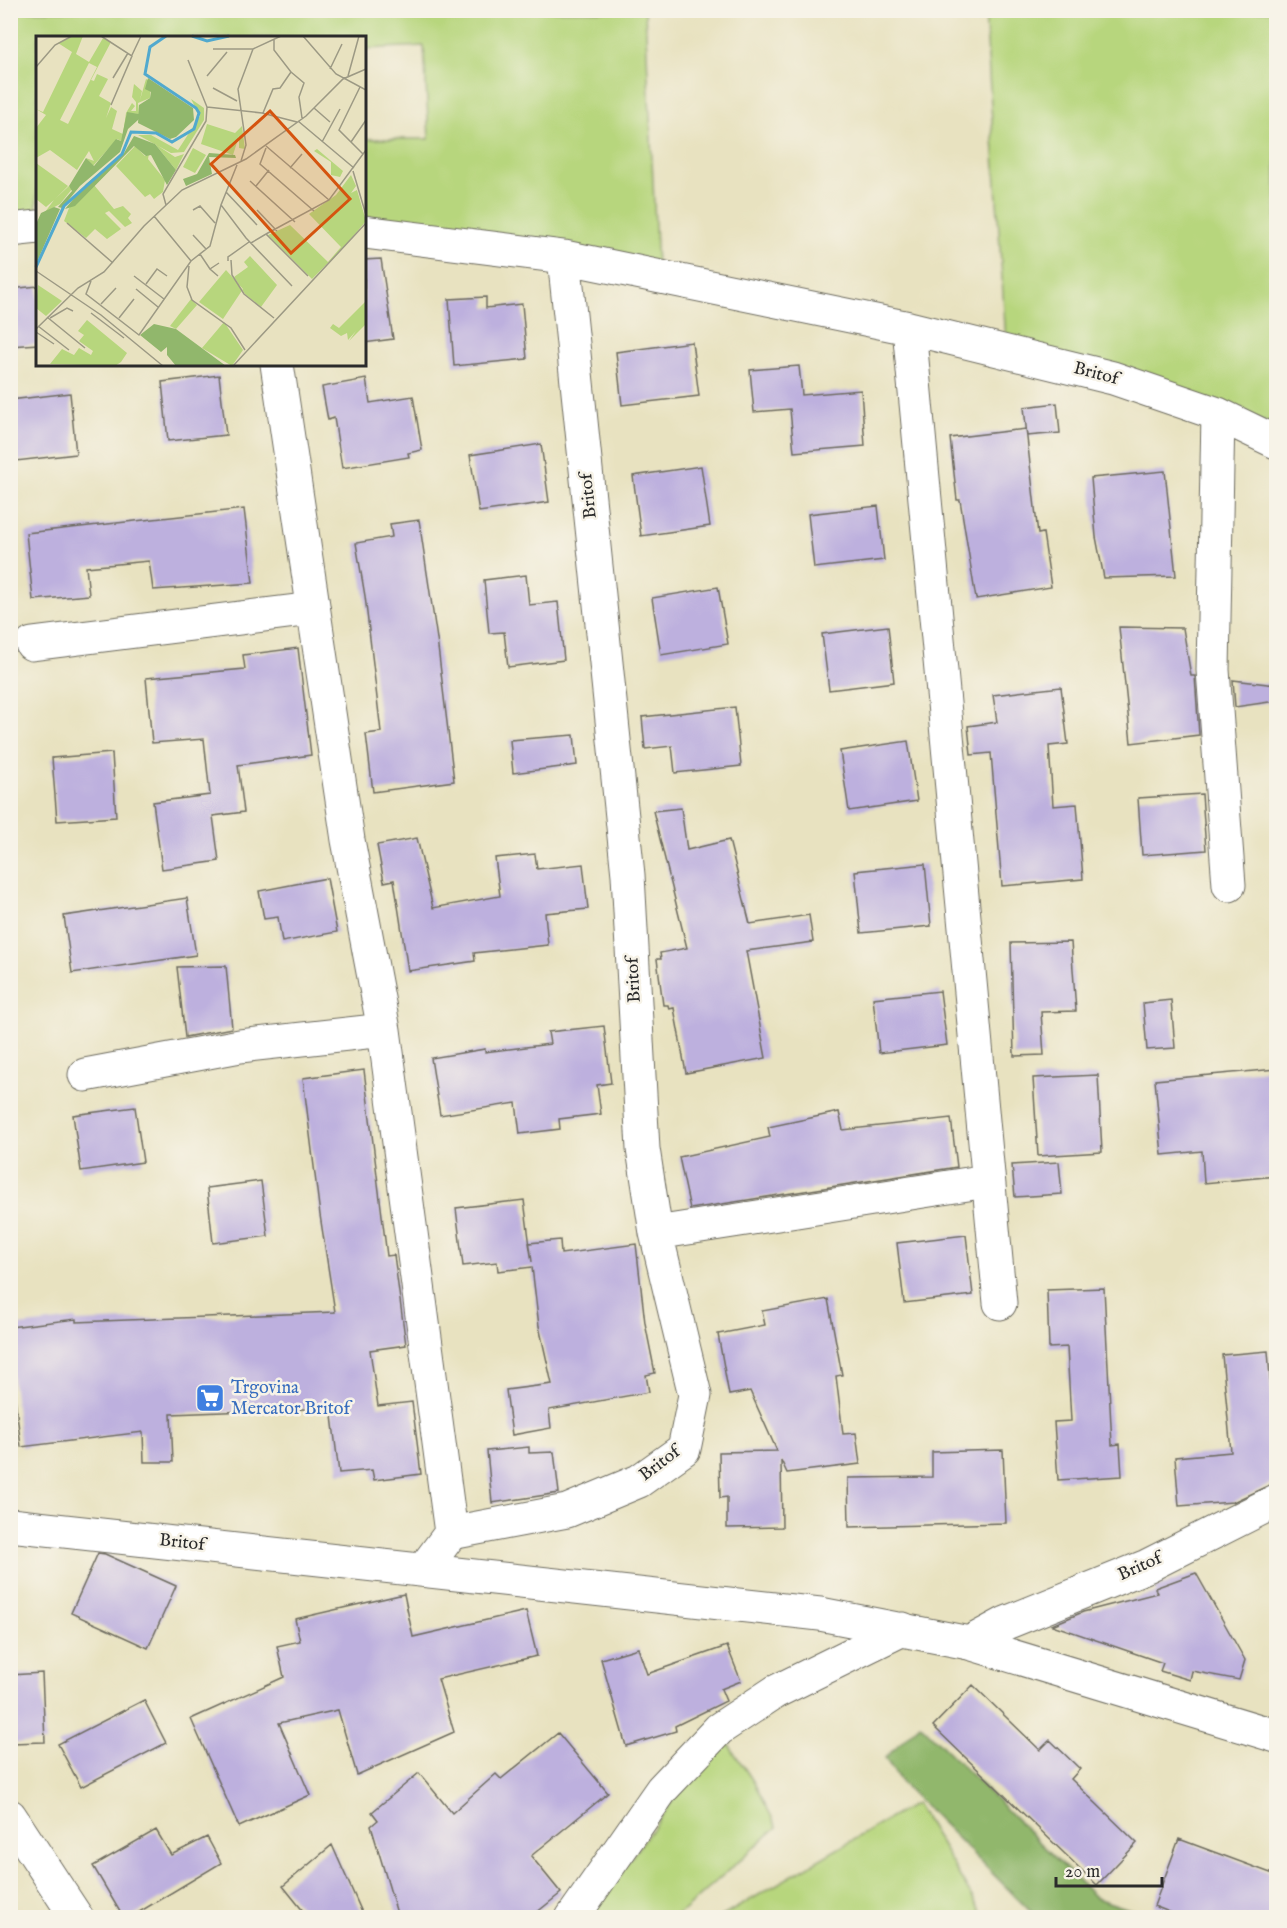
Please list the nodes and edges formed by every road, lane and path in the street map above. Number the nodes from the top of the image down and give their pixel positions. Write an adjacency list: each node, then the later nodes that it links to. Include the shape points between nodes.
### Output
1 (36, 227): 2 (street)
2 (10, 230)
3 (366, 232): 4 (street, Britof)
4 (564, 256): 5 (street, Britof); 15 (street, Britof, via 628,875 643,1149)
5 (909, 328): 7 (street, Britof, via 1113,378); 14 (street)
6 (277, 366): 9 (street)
7 (1218, 414): 8 (street, Britof); 11 (street, via 1213,670)
8 (1276, 442)
9 (312, 609): 10 (street); 12 (street, via 348,840)
10 (32, 644)
11 (1229, 885)
12 (384, 1030): 13 (street, via 240,1046); 19 (street)
13 (85, 1075)
14 (987, 1181): 15 (street); 16 (street)
15 (656, 1233): 19 (street, Britof, via 695,1395 684,1449 639,1481 567,1511)
16 (1000, 1303)
17 (1276, 1501): 22 (street, Britof, via 1147,1566 1006,1623)
18 (10, 1525): 20 (street, Britof)
19 (451, 1533): 20 (street)
20 (424, 1569): 21 (street, Britof, via 820,1614)
21 (903, 1629): 22 (street, Britof); 26 (street, via 775,1692 719,1729 662,1789)
22 (969, 1643): 23 (street, Britof)
23 (1276, 1736)
24 (10, 1816): 25 (street)
25 (77, 1917)
26 (572, 1917)

